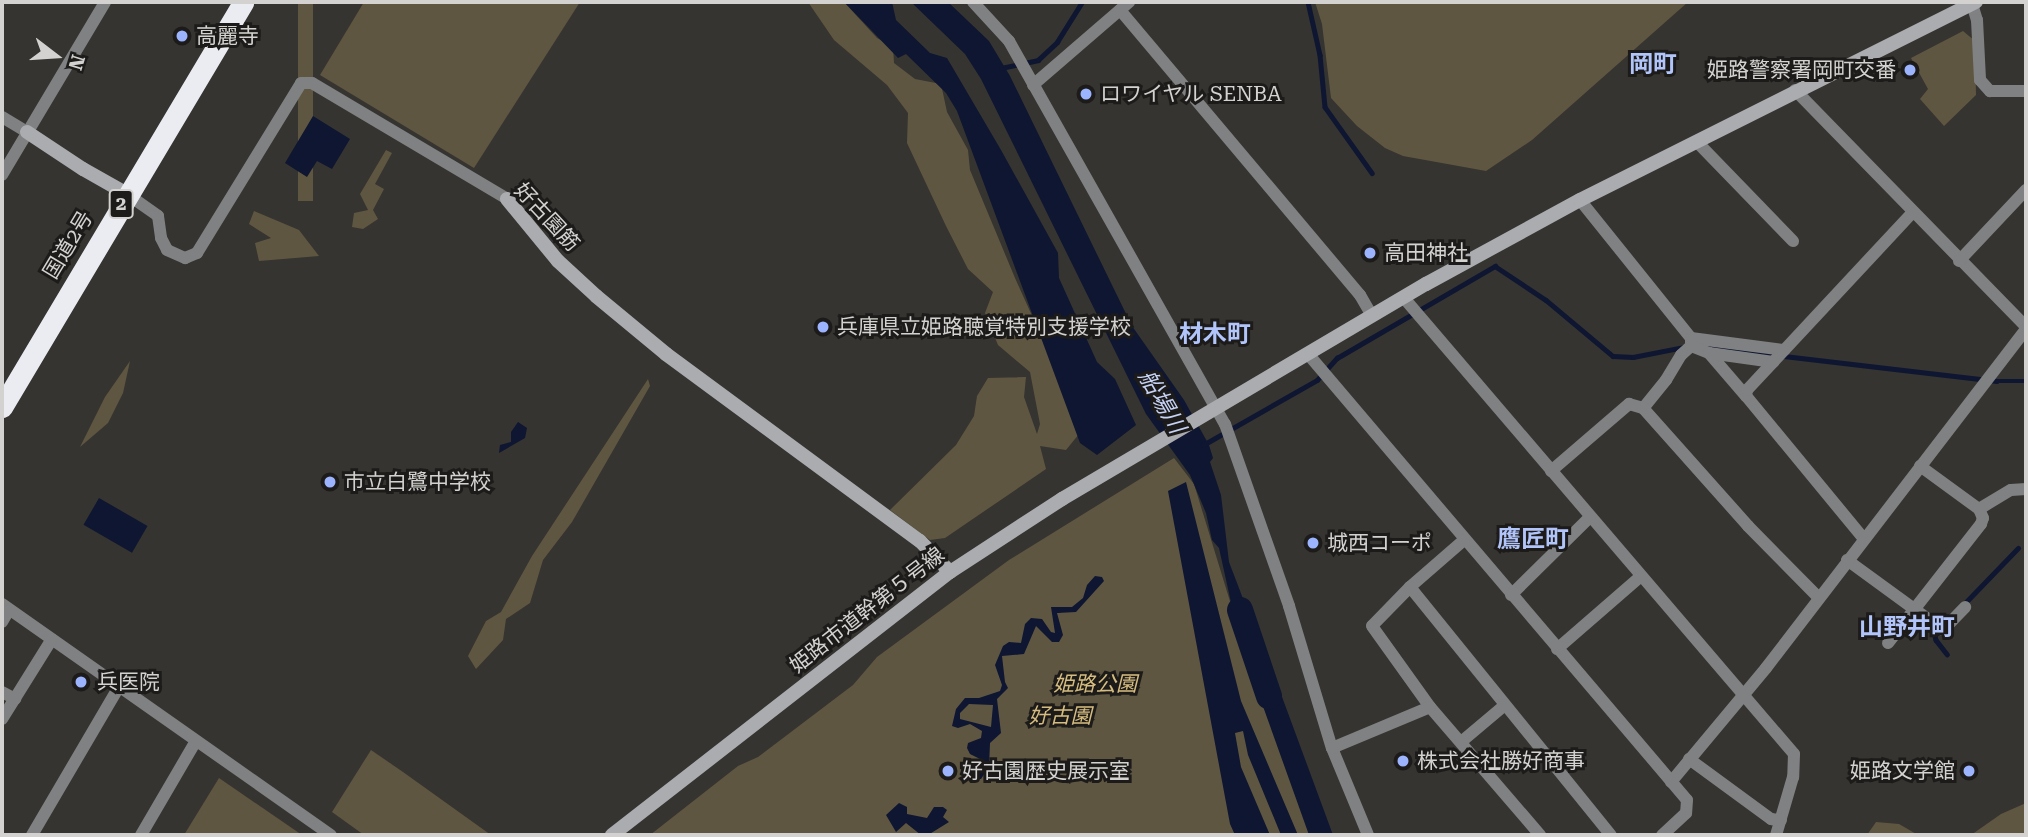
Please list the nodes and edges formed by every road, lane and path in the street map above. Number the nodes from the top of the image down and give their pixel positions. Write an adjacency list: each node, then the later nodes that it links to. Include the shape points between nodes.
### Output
1 (105, 2): 10 (street)
2 (243, 2): 14 (highway, 国道2号 / 2)
3 (973, 2): 6 (street, via 1000,29)
4 (1974, 3): 7 (street, 姫路市道幹第５号線); 8 (street, via 1980,80 1990,91)
5 (1125, 6): 6 (street); 21 (street, via 1360,295)
6 (1033, 85): 28 (street)
7 (1795, 90): 11 (street, 姫路市道幹第５号線); 17 (street)
8 (2026, 91)
9 (2, 117): 10 (street)
10 (27, 132): 12 (street); 14 (street)
11 (1697, 142): 16 (street, 姫路市道幹第５号線); 18 (street)
12 (2, 175)
13 (2026, 190): 19 (street)
14 (127, 194): 15 (street, 好古園筋, via 158,216 167,250 185,258 197,253 301,83 312,83); 26 (highway, 国道2号 / 2)
15 (507, 200): 38 (street, 好古園筋, via 558,261 606,304 666,354 920,541)
16 (1580, 200): 20 (street, 姫路市道幹第５号線); 23 (street)
17 (1912, 213): 19 (street); 25 (street)
18 (1793, 241)
19 (1959, 261): 22 (street)
20 (1404, 298): 21 (street, 姫路市道幹第５号線); 31 (street)
21 (1372, 316): 24 (street, 姫路市道幹第５号線)
22 (2026, 328): 30 (street)
23 (1695, 347): 25 (street); 25 (street); 27 (street); 29 (street)
24 (1308, 354): 28 (street, 姫路市道幹第５号線); 36 (street)
25 (1779, 356): 27 (street)
26 (4, 396)
27 (1746, 396): 35 (street)
28 (1215, 407): 38 (street, 姫路市道幹第５号線); 59 (street, via 1232,440 1289,606)
29 (1643, 408): 31 (street, via 1629,404); 42 (street)
30 (1920, 466): 33 (street); 35 (street)
31 (1551, 471): 34 (street)
32 (2026, 489): 33 (street, via 2011,490)
33 (1979, 509): 45 (street, via 1981,524)
34 (1590, 517): 39 (street); 41 (street)
35 (1864, 539): 37 (street)
36 (1464, 540): 40 (street); 41 (street)
37 (1847, 560): 42 (street); 45 (street)
38 (950, 572): 66 (street, 姫路市道幹第５号線)
39 (1641, 576): 49 (street); 52 (street)
40 (1410, 587): 54 (street); 55 (street, via 1373,626)
41 (1511, 595): 49 (street)
42 (1818, 597): 52 (street)
43 (5, 607): 46 (street); 47 (street)
44 (1965, 607): 45 (street, via 1941,629)
45 (1915, 609): 48 (street)
46 (2, 622)
47 (52, 639): 50 (street); 53 (street)
48 (1888, 643)
49 (1557, 649): 61 (street)
50 (119, 687): 57 (street); 63 (street)
51 (2, 691): 53 (street)
52 (1741, 695): 60 (street); 62 (street, via 1794,754)
53 (15, 699): 56 (street)
54 (1505, 705): 58 (street); 69 (street)
55 (1430, 707): 58 (street); 59 (street)
56 (2, 719)
57 (196, 741): 64 (street); 65 (street)
58 (1461, 743): 68 (street)
59 (1332, 748): 67 (street)
60 (1689, 759): 61 (street); 62 (street, via 1771,819)
61 (1671, 782): 70 (street, via 1687,800 1686,813)
62 (1781, 820): 71 (street)
63 (32, 835)
64 (141, 835)
65 (331, 835)
66 (612, 835)
67 (1368, 835)
68 (1540, 835)
69 (1611, 835)
70 (1662, 835)
71 (1776, 835)

